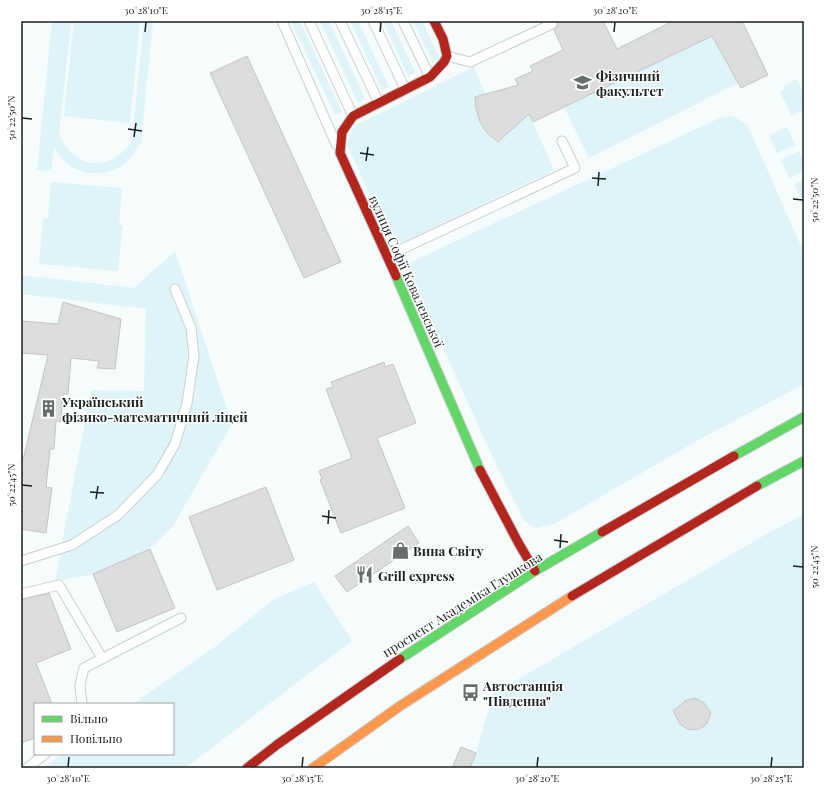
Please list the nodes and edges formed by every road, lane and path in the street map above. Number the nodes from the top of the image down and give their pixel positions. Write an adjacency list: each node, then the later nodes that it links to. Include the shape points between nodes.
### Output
1 (282, 21): 15 (lane)
2 (309, 21): 13 (lane)
3 (340, 21): 12 (lane)
4 (373, 21): 11 (lane)
5 (402, 21): 10 (lane)
6 (434, 21): 9 (main road, via 443,39)
7 (552, 24): 8 (lane)
8 (541, 25): 9 (lane, via 470,62)
9 (447, 56): 10 (main road, вулиця Софії Ковалевської)
10 (430, 77): 11 (main road, вулиця Софії Ковалевської)
11 (405, 90): 12 (main road, вулиця Софії Ковалевської)
12 (379, 103): 13 (main road, вулиця Софії Ковалевської)
13 (353, 116): 15 (main road, вулиця Софії Ковалевської, via 342,132)
14 (562, 141): 16 (lane, via 575,168)
15 (340, 153): 16 (main road, вулиця Софії Ковалевської)
16 (387, 256): 21 (main road, вулиця Софії Ковалевської, via 474,458)
17 (175, 289): 20 (lane, via 191,328 194,356 187,403 174,444 157,475 118,516 72,545)
18 (804, 417): 21 (main road, проспект Академіка Глушкова)
19 (804, 461): 29 (main road, via 554,607 400,706)
20 (21, 561)
21 (535, 572): 28 (main road, проспект Академіка Глушкова, via 379,672)
22 (21, 594): 24 (lane, via 59,585)
23 (181, 618): 24 (lane)
24 (102, 658): 25 (lane, via 84,668 80,685)
25 (82, 703)
26 (45, 755): 27 (lane)
27 (28, 768)
28 (247, 768)
29 (313, 768)

